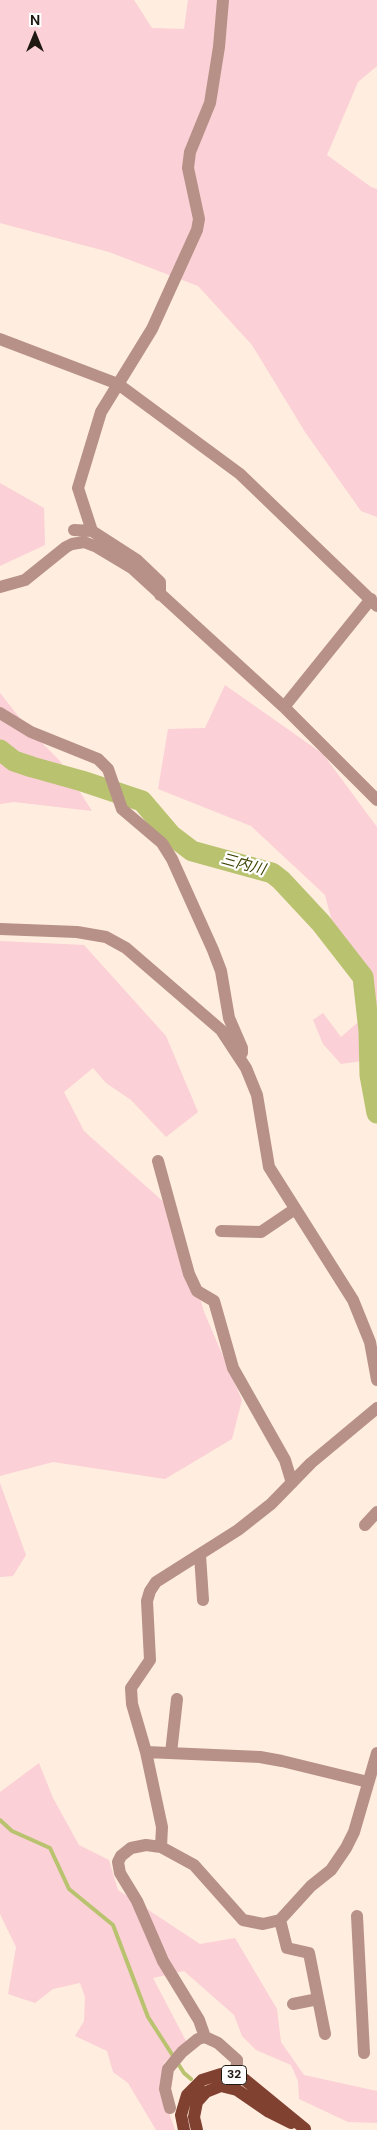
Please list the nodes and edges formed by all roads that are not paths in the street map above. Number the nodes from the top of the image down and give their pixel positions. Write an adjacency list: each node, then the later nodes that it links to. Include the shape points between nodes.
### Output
1 (223, 0): 3 (street, via 210,103 190,152 188,168 198,219 197,230 152,328)
2 (0, 339): 3 (street)
3 (118, 384): 5 (street, via 101,412 78,488); 8 (street, via 240,474)
4 (74, 530): 5 (street)
5 (92, 531): 7 (street, via 137,560 160,582)
6 (0, 588): 7 (street, via 25,580 66,547 89,542 132,568)
7 (160, 595): 9 (street)
8 (374, 603): 9 (street)
9 (284, 707): 11 (street)
10 (0, 713): 13 (street, via 31,732 98,759 108,770 122,809 162,843 172,858 221,971 229,1018 242,1048)
11 (377, 800)
12 (0, 929): 13 (street, via 77,932 106,937 126,948 221,1030)
13 (241, 1059): 15 (street, via 257,1095 269,1167)
14 (158, 1161): 19 (street, via 189,1274 197,1291 214,1301 233,1368 285,1460)
15 (295, 1209): 16 (street, via 261,1232); 17 (street, via 353,1300 370,1342)
16 (221, 1231)
17 (377, 1380)
18 (377, 1408): 19 (street)
19 (292, 1483): 22 (street, via 272,1504)
20 (377, 1512): 21 (street)
21 (365, 1524)
22 (200, 1555): 23 (street); 25 (street, via 156,1582 147,1600 150,1660 131,1688 132,1704)
23 (203, 1600)
24 (176, 1699): 27 (street)
25 (146, 1752): 27 (street); 29 (street, via 162,1827)
26 (377, 1752): 28 (street)
27 (171, 1753): 28 (street, via 260,1757)
28 (372, 1777): 31 (street, via 346,1848 331,1870 311,1886)
29 (161, 1847): 31 (street, via 194,1865 243,1920 263,1924); 35 (street, via 131,1848 121,1856 117,1867 140,1906 163,1962 199,2020)
30 (357, 1916): 36 (street)
31 (280, 1920): 32 (street, via 287,1948 309,1953)
32 (318, 1999): 33 (street); 34 (street)
33 (293, 2004)
34 (325, 2034)
35 (205, 2037): 37 (street, via 218,2043 236,2060); 38 (street, via 186,2048 172,2064 165,2089)
36 (364, 2053)
37 (233, 2081): 39 (main road, 32, via 215,2075 196,2084 184,2101 181,2115); 40 (main road, 32, via 201,2096 194,2109); 41 (main road, 32, via 250,2084)
38 (170, 2108)
39 (184, 2130)
40 (197, 2130)
41 (306, 2130)

